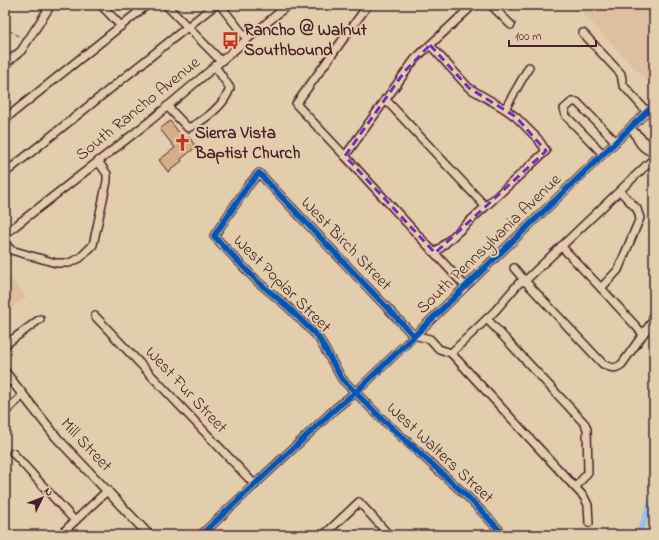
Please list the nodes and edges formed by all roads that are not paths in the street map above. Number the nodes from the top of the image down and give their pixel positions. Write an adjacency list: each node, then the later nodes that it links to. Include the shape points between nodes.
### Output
1 (51, 5): 18 (street, via 21,51)
2 (101, 5): 12 (street)
3 (147, 5): 12 (street)
4 (166, 5): 13 (street)
5 (216, 5): 13 (street)
6 (220, 5): 15 (street)
7 (288, 5): 15 (street, South Rancho Avenue)
8 (368, 5): 31 (street, via 296,104)
9 (473, 5): 16 (street)
10 (491, 5): 11 (street)
11 (511, 25)
12 (121, 26): 26 (street)
13 (188, 27): 17 (street); 33 (street)
14 (583, 33): 25 (street, via 621,74 623,85)
15 (247, 39): 17 (street, South Rancho Avenue)
16 (430, 45): 21 (street, via 405,71); 24 (street, via 469,88)
17 (221, 61): 19 (street, South Rancho Avenue)
18 (5, 64)
19 (214, 66): 23 (street, South Rancho Avenue); 23 (street, via 230,88 221,104 188,128)
20 (529, 67): 24 (street)
21 (385, 99): 31 (street); 36 (street)
22 (654, 105): 25 (street, South Pennsylvania Avenue)
23 (167, 106): 32 (street, South Rancho Avenue)
24 (505, 109): 36 (street, via 529,129 546,151)
25 (647, 112): 27 (street, South Pennsylvania Avenue)
26 (5, 119)
27 (633, 131): 28 (street, South Pennsylvania Avenue); 30 (street, via 650,146)
28 (616, 142): 29 (street, South Pennsylvania Avenue); 29 (street, via 576,102 572,102 564,109 566,116)
29 (603, 154): 44 (street, South Pennsylvania Avenue)
30 (654, 154): 35 (street)
31 (345, 156): 41 (street)
32 (98, 161): 38 (street, South Rancho Avenue); 39 (street, via 107,174 107,181 93,245 80,258 69,263 56,263 11,250)
33 (5, 173)
34 (259, 173): 51 (street, West Birch Street); 55 (street, West Poplar Street, via 214,236 258,282 318,337 336,369)
35 (620, 191): 40 (street); 45 (street, via 637,209 640,218 618,270)
36 (486, 206): 41 (street)
37 (5, 224): 38 (street)
38 (8, 232)
39 (5, 243)
40 (561, 246): 43 (street); 45 (street)
41 (435, 253): 44 (street)
42 (514, 268): 43 (street)
43 (525, 281): 48 (street, via 519,283); 50 (street, via 608,367 613,368 622,364)
44 (465, 286): 51 (street, South Pennsylvania Avenue)
45 (600, 288): 50 (street)
46 (95, 316): 59 (street, West Fur Street)
47 (40, 319): 52 (street)
48 (487, 319): 53 (street); 60 (street, via 585,424 588,472)
49 (654, 319): 50 (street)
50 (643, 334)
51 (413, 335): 53 (street, via 430,339 439,349); 55 (street, South Pennsylvania Avenue)
52 (5, 345)
53 (451, 353): 60 (street)
54 (5, 372): 56 (main road, Mill Street)
55 (356, 392): 59 (street, South Pennsylvania Avenue, via 324,419); 69 (street, West Walters Street, via 469,498)
56 (23, 395): 57 (street); 61 (main road, Mill Street, via 57,438)
57 (5, 412)
58 (14, 453): 62 (street)
59 (256, 485): 66 (street, South Pennsylvania Avenue)
60 (576, 487): 63 (street, via 588,505)
61 (108, 490): 62 (street); 65 (main road, Mill Street)
62 (75, 521): 64 (street)
63 (589, 523)
64 (60, 535)
65 (149, 535)
66 (201, 535)
67 (324, 535): 68 (street, via 359,502)
68 (389, 535)
69 (504, 535)

